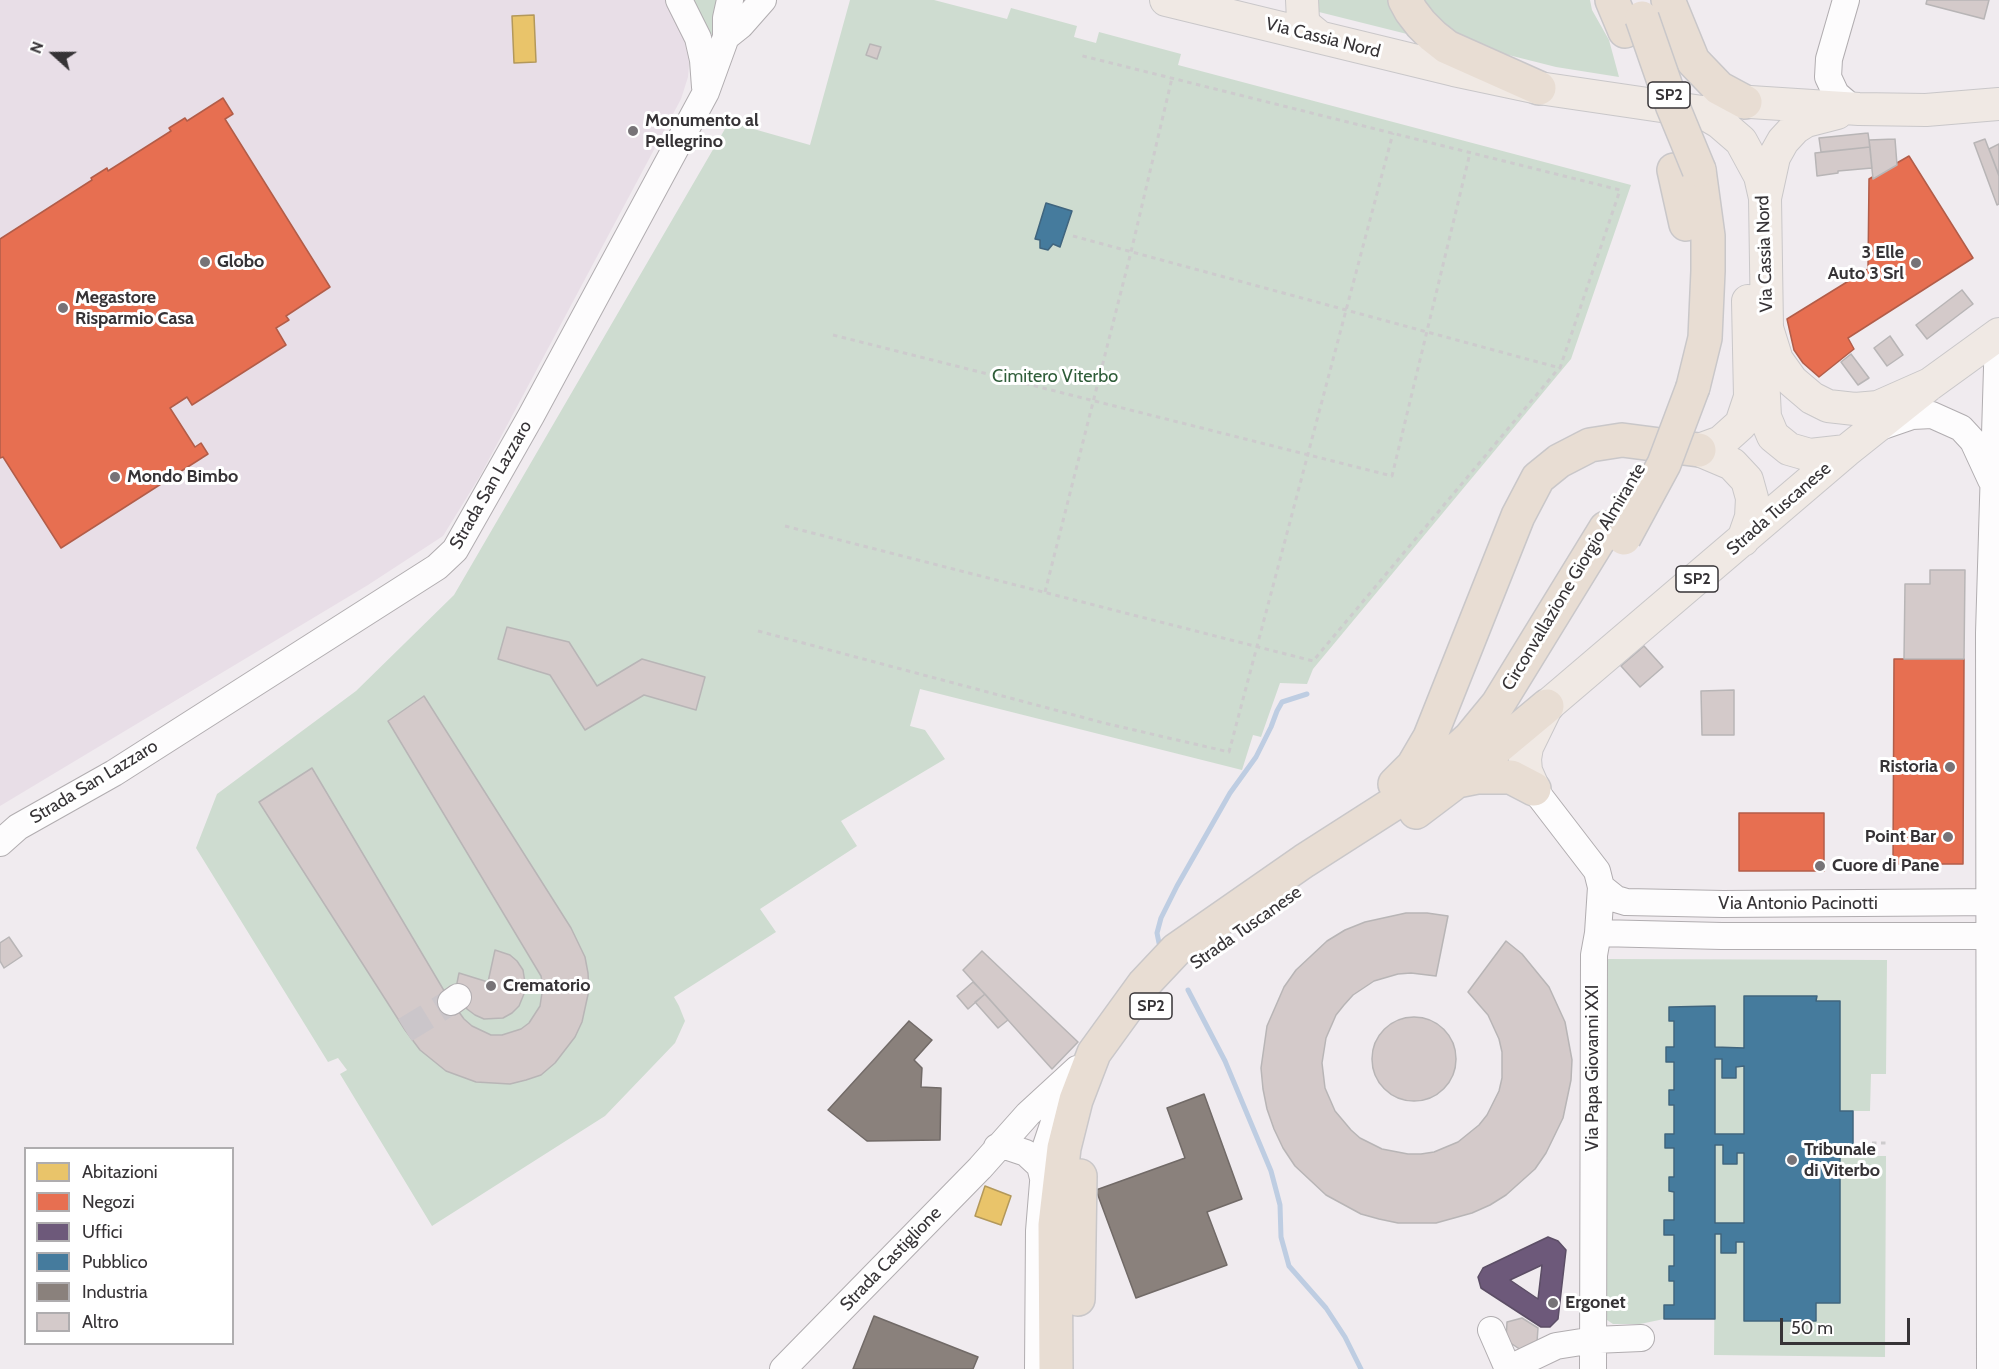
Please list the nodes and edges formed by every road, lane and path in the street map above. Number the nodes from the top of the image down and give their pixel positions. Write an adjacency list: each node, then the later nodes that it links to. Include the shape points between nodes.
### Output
1 (679, 0): 19 (street, via 699,38)
2 (730, 0): 14 (street, Strada San Lazzaro)
3 (763, 0): 14 (street, Strada San Lazzaro)
4 (1166, 0): 13 (main road, Via Cassia Nord)
5 (1213, 0): 6 (main road)
6 (1233, 0)
7 (1302, 0): 13 (main road, via 1301,13 1307,27)
8 (1405, 0): 18 (highway, via 1432,36)
9 (1612, 0): 12 (highway, Circonvallazione Giorgio Almirante / SP2)
10 (1668, 0): 21 (highway, via 1693,62 1719,88)
11 (1846, 0): 16 (street)
12 (1634, 17): 45 (highway, Circonvallazione Giorgio Almirante / SP2, bridge, via 1673,107 1708,236 1708,271 1705,338 1645,457)
13 (1318, 36): 18 (main road, Via Cassia Nord)
14 (726, 37): 19 (street, Strada San Lazzaro)
15 (1079, 55): 17 (path)
16 (1829, 59): 22 (street, via 1811,85); 24 (street, via 1831,86 1842,101)
17 (1172, 78): 25 (path); 30 (path)
18 (1539, 88): 20 (main road, Via Cassia Nord)
19 (706, 92): 54 (street, Strada San Lazzaro, via 455,550 437,567 114,773)
20 (1586, 95): 21 (main road, Via Cassia Nord); 26 (main road, Via Cassia Nord, via 1702,112)
21 (1745, 102): 22 (main road, Via Cassia Nord)
22 (1785, 104): 24 (main road, Via Cassia Nord)
23 (1999, 104): 24 (main road, Via Cassia Nord, via 1926,110)
24 (1859, 109): 28 (main road, via 1806,121 1795,128 1774,157)
25 (1393, 133): 27 (path); 31 (path)
26 (1740, 141): 28 (main road, Via Cassia Nord, via 1760,176); 40 (main road, via 1748,187 1750,397 1741,424 1721,442)
27 (1470, 153): 33 (path); 36 (path, via 1620,190)
28 (1765, 198): 32 (main road, Via Cassia Nord)
29 (1073, 236): 30 (path)
30 (1131, 252): 31 (path); 38 (path)
31 (1346, 310): 33 (path); 42 (path)
32 (1767, 328): 37 (main road, Via Cassia Nord, via 1777,360 1792,381 1828,406 1878,407); 41 (main road, via 1762,379 1765,417 1773,436 1789,449 1810,455)
33 (1427, 331): 36 (path); 42 (path, via 1392,476)
34 (1998, 334): 37 (main road, Via Cassia Nord / SP2); 43 (street)
35 (833, 335): 38 (path)
36 (1560, 368): 50 (path, via 1313,661)
37 (1930, 384): 39 (main road, Via Cassia Nord / SP2)
38 (1094, 401): 42 (path); 47 (path)
39 (1877, 428): 41 (main road, Via Cassia Nord / SP2); 43 (street, via 1912,416 1932,415 1961,428)
40 (1699, 450): 46 (main road, via 1732,464 1747,480 1752,498 1751,517); 55 (highway, via 1622,440 1590,446 1560,460 1538,478 1518,516 1430,737 1413,766)
41 (1846, 451): 46 (main road, Strada Tuscanese / SP2)
42 (1308, 454): 50 (path)
43 (1993, 483): 49 (street)
44 (785, 526): 47 (path)
45 (1615, 533): 52 (highway, Circonvallazione Giorgio Almirante / SP2, via 1529,698); 55 (highway, Circonvallazione Giorgio Almirante / SP2, via 1498,704 1470,738 1404,797)
46 (1743, 540): 51 (main road, Strada Tuscanese / SP2)
47 (1045, 593): 50 (path)
48 (758, 632): 50 (path, via 1229,752)
49 (1994, 633): 57 (street)
50 (1257, 647)
51 (1547, 706): 52 (highway, SP2); 53 (main road, via 1525,759)
52 (1468, 772): 53 (highway, via 1477,777 1511,777); 76 (highway, Strada Tuscanese / SP2, via 1422,808 1191,964 1152,1004 1123,1044 1096,1104 1080,1171)
53 (1534, 789): 56 (street, Via Papa Giovanni XXI, via 1597,872)
54 (6, 834)
55 (1304, 861): 64 (highway, Strada Tuscanese / SP2, via 1176,950 1144,984)
56 (1601, 887): 58 (street, Via Antonio Pacinotti, via 1626,902); 60 (street, Via Papa Giovanni XXI)
57 (1994, 902): 59 (street, Via Antonio Pacinotti); 63 (street)
58 (1723, 904): 59 (street, Via Antonio Pacinotti); 61 (street)
59 (1912, 904): 62 (street)
60 (1598, 933): 61 (street, Via Antonio Pacinotti); 71 (street, Via Papa Giovanni XXI, via 1594,956)
61 (1722, 936): 62 (street, Via Antonio Pacinotti)
62 (1912, 936): 63 (street, Via Antonio Pacinotti)
63 (1989, 936): 72 (street)
64 (1078, 1082): 67 (street, Strada Castiglione, via 1028,1114); 68 (street, Strada Tuscanese, via 1059,1107 1049,1136); 75 (highway, Strada Tuscanese / SP2, via 1064,1148 1056,1225)
65 (1863, 1143): 66 (path)
66 (1886, 1143)
67 (998, 1147): 68 (street, via 1008,1146 1026,1153 1040,1166); 73 (street, Strada Castiglione)
68 (1043, 1178): 74 (street, Strada Tuscanese)
69 (1491, 1330): 71 (street, via 1508,1369 1557,1346)
70 (1641, 1338): 71 (street)
71 (1594, 1340): 77 (street, Via Papa Giovanni XXI)
72 (1992, 1354)
73 (783, 1369)
74 (1038, 1369)
75 (1056, 1369)
76 (1076, 1369)
77 (1593, 1369)

